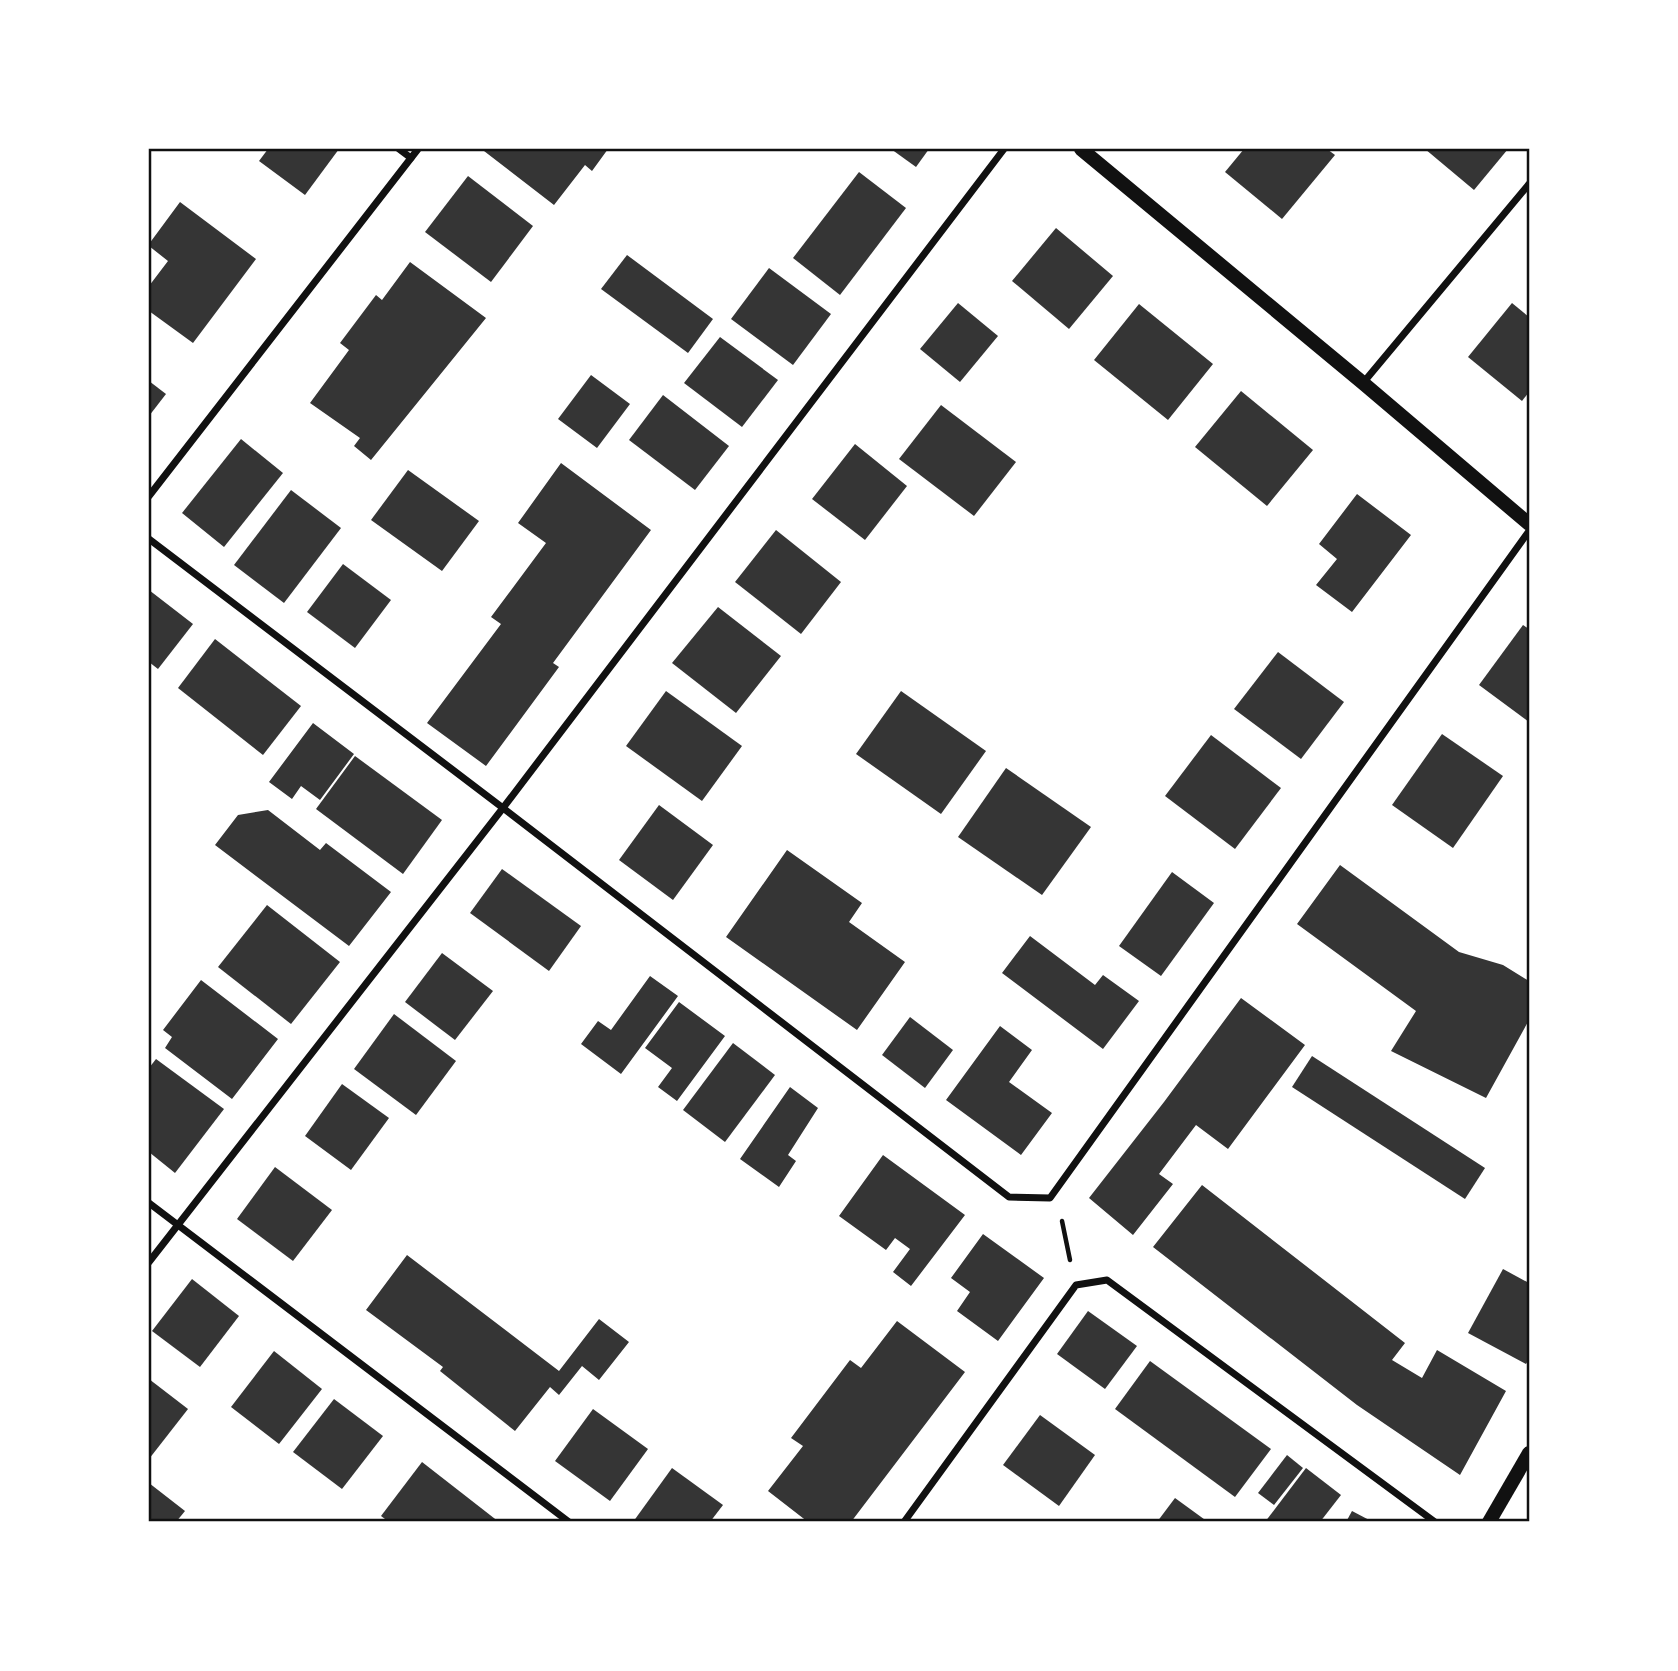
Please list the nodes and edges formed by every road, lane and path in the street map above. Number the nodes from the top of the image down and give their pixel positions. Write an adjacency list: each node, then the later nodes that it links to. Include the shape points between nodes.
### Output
1 (399, 149): 5 (street)
2 (418, 149): 5 (street)
3 (1004, 149): 12 (street)
4 (1081, 149): 7 (main road)
5 (411, 158): 8 (street)
6 (1529, 184): 7 (street)
7 (1363, 383): 9 (main road)
8 (149, 496)
9 (1529, 524)
10 (1529, 531): 13 (street)
11 (149, 539): 12 (street)
12 (503, 808): 13 (street, via 1009,1197); 15 (street)
13 (1050, 1198): 17 (path, via 1061,1217)
14 (149, 1203): 15 (street)
15 (177, 1225): 16 (street); 19 (street)
16 (149, 1262)
17 (1076, 1285): 20 (street); 21 (street, via 1107,1280)
18 (1529, 1453): 22 (main road)
19 (569, 1522)
20 (904, 1522)
21 (1435, 1522)
22 (1489, 1522)

